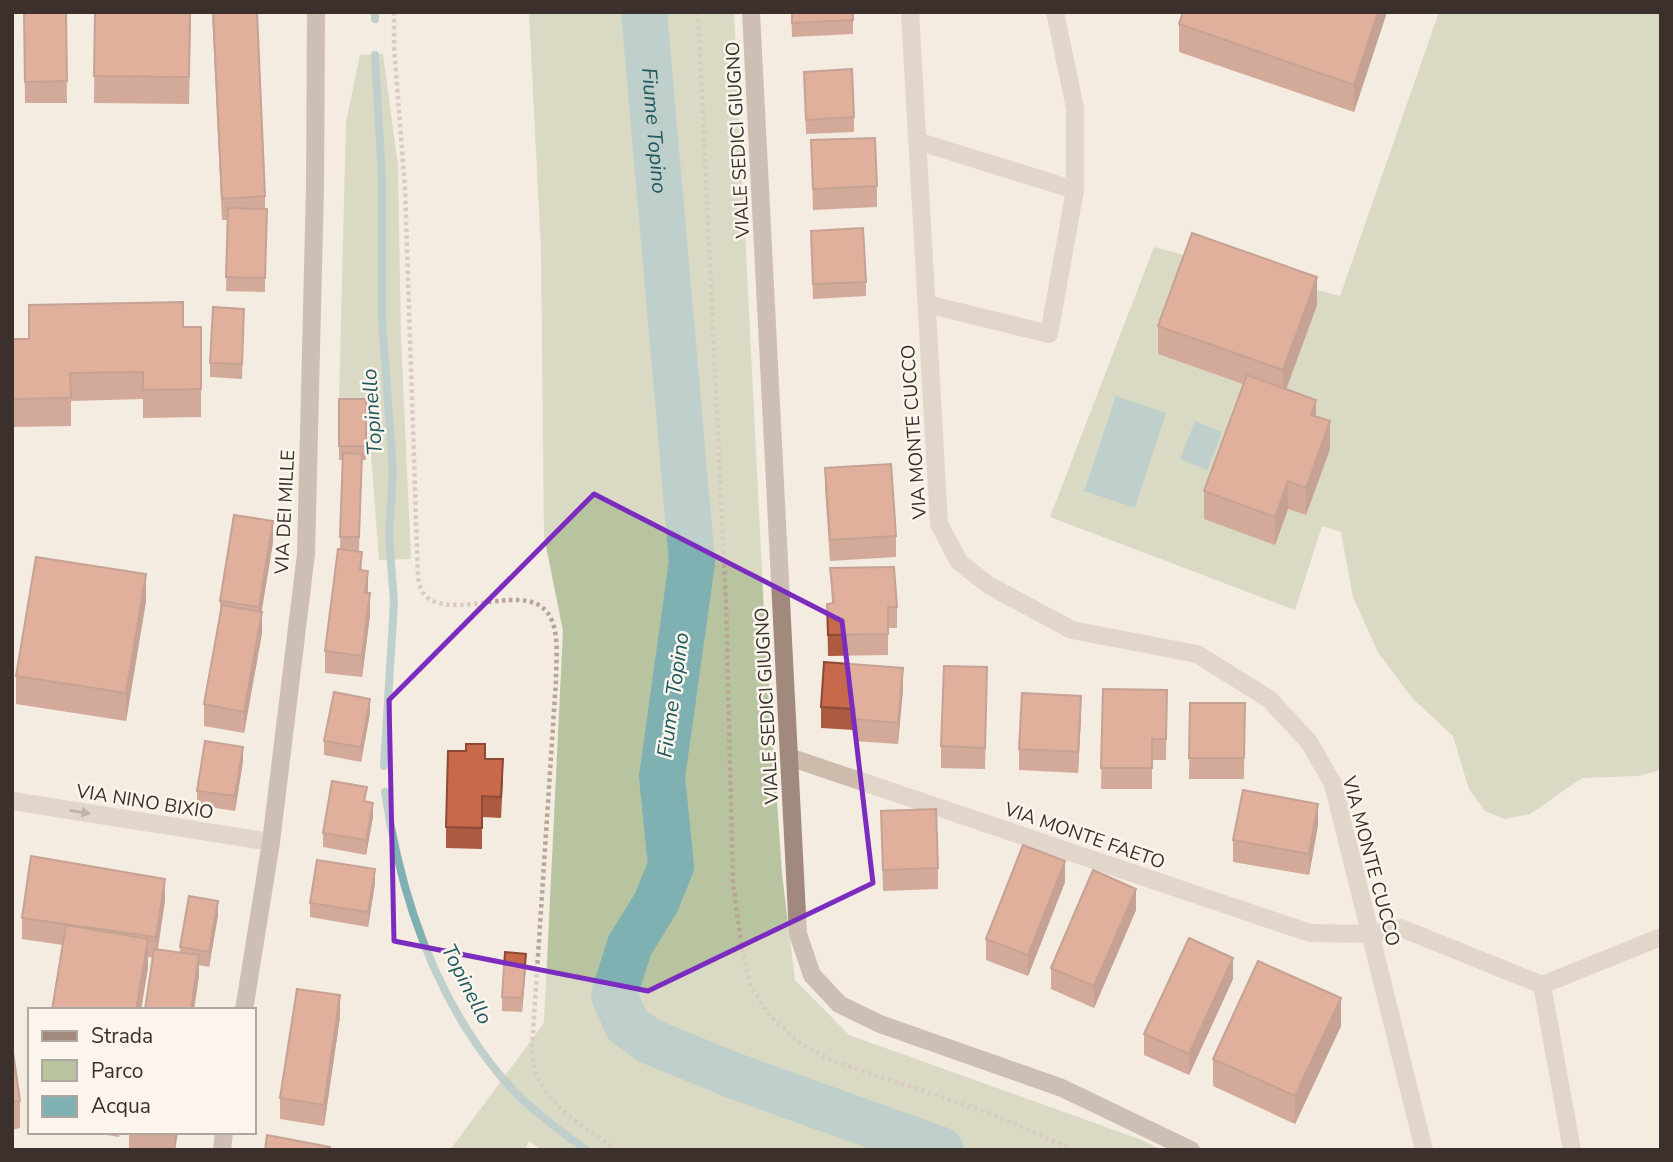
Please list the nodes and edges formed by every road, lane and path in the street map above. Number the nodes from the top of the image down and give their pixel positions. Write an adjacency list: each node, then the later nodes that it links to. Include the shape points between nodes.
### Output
1 (316, 12): 11 (street, VIA DEI MILLE, via 306,554)
2 (394, 12): 16 (path, via 405,188 418,578 423,593 433,600 453,605 534,601 546,609 553,622 556,680 532,1048 536,1072 553,1100)
3 (751, 12): 9 (street, VIALE SEDICI GIUGNO)
4 (910, 12): 6 (street, VIA MONTE CUCCO)
5 (1055, 12): 7 (street, via 1075,108)
6 (917, 141): 7 (street); 8 (street, VIA MONTE CUCCO)
7 (1075, 190): 8 (street, via 1049,334)
8 (926, 303): 12 (street, VIA MONTE CUCCO, via 939,524 959,562 990,586 1072,630 1197,654 1269,699 1309,742 1333,785)
9 (789, 758): 12 (street, VIA MONTE FAETO, via 1310,933); 17 (street, VIALE SEDICI GIUGNO, via 798,934 812,975 839,1004 880,1024 1062,1088)
10 (12, 801): 11 (street, VIA NINO BIXIO, one-way to 11)
11 (271, 842): 15 (street, VIA DEI MILLE)
12 (1371, 933): 14 (street, VIA MONTE FAETO, via 1401,929); 18 (street, VIA MONTE CUCCO)
13 (1661, 937): 14 (street)
14 (1542, 985): 19 (street)
15 (244, 1008)
16 (618, 1150)
17 (1191, 1150)
18 (1424, 1150)
19 (1572, 1150)

